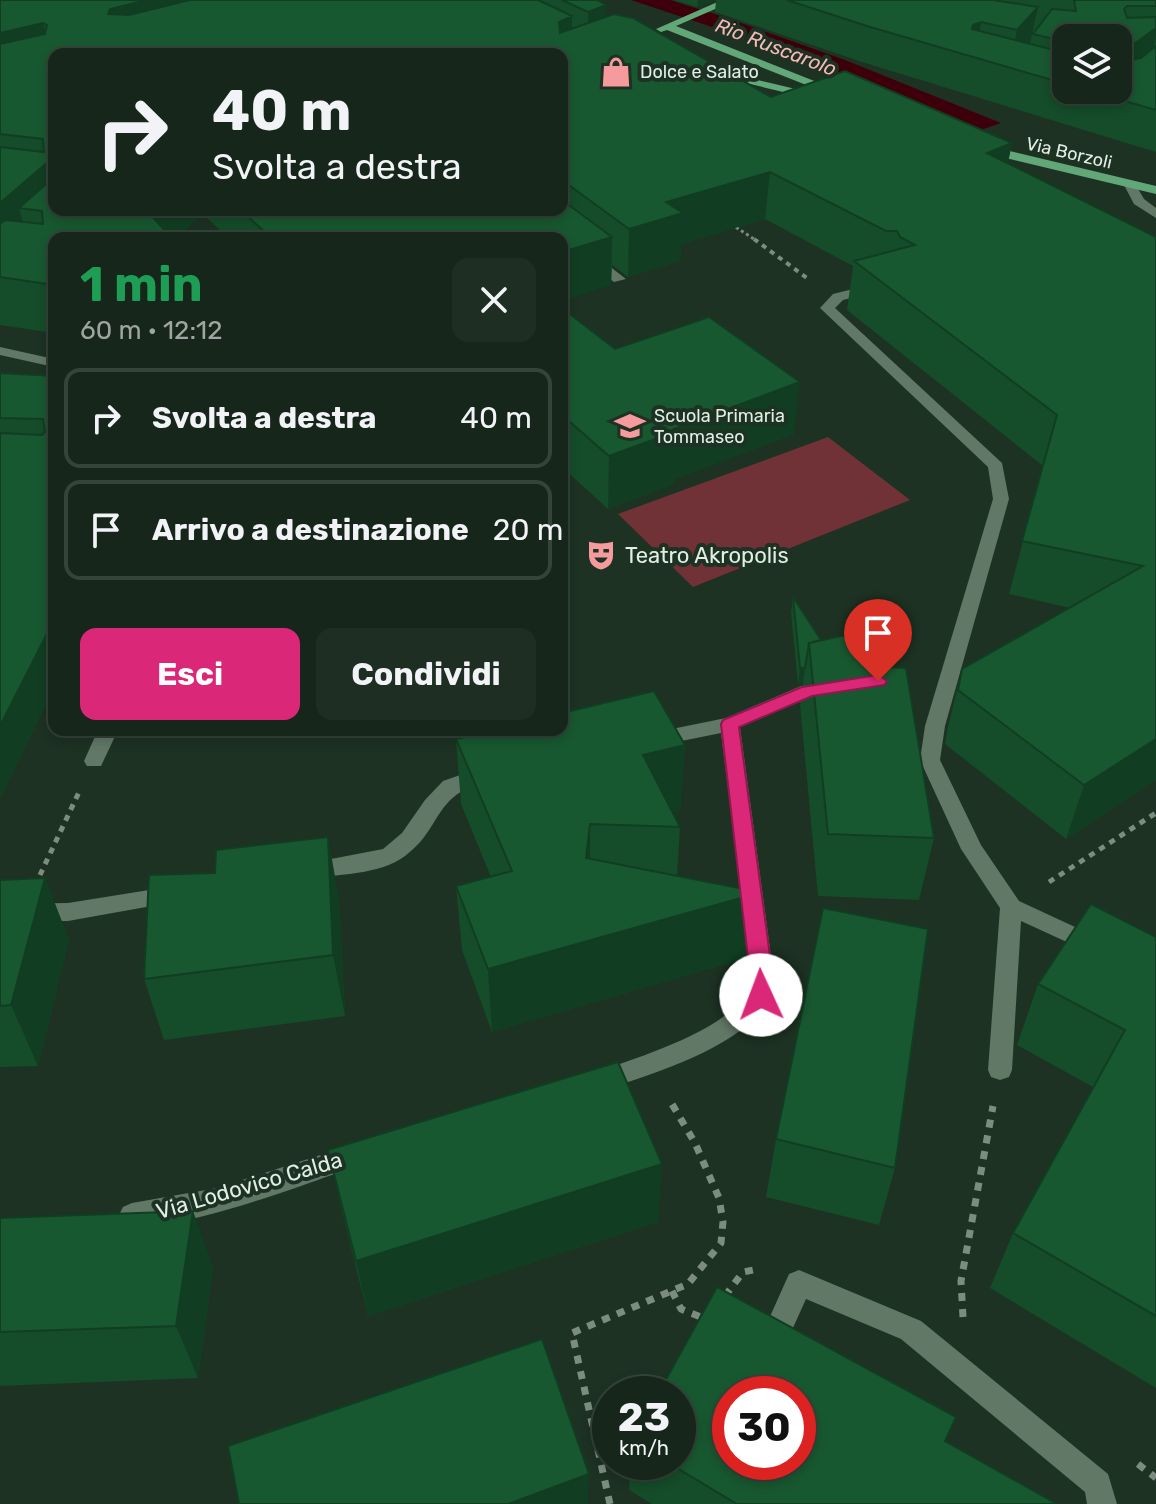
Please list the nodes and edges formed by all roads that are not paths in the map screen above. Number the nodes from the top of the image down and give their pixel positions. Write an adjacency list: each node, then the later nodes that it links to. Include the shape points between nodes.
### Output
1 (731, 0): 2 (main road)
2 (666, 26): 3 (main road); 4 (main road, via 801,77 843,100)
3 (652, 32)
4 (697, 69)
5 (979, 148): 6 (main road, Via Borzoli, via 1023,167)
6 (1130, 185): 7 (main road, Via Borzoli); 8 (street)
7 (1156, 190)
8 (1156, 214)
9 (574, 246): 10 (street)
10 (619, 279)
11 (884, 285): 22 (street, via 838,297 827,308 996,466 1001,499 935,726 930,760 972,849)
12 (0, 351): 13 (street)
13 (48, 362)
14 (840, 685): 15 (street, via 808,691)
15 (730, 724): 17 (street); 26 (street, via 761,995 710,1035 648,1065)
16 (105, 736): 18 (street)
17 (623, 746)
18 (94, 761)
19 (501, 771): 20 (street, via 470,777 436,797 396,852)
20 (286, 874)
21 (193, 890): 23 (street, via 68,912)
22 (1011, 907): 24 (street); 25 (street)
23 (11, 913)
24 (1113, 955)
25 (1000, 1070)
26 (576, 1088)
27 (382, 1147): 28 (street, Via Lodovico Calda, via 218,1197 154,1213)
28 (110, 1216)
29 (785, 1315): 30 (street, via 799,1283 911,1330 1098,1484)
30 (1102, 1504)

